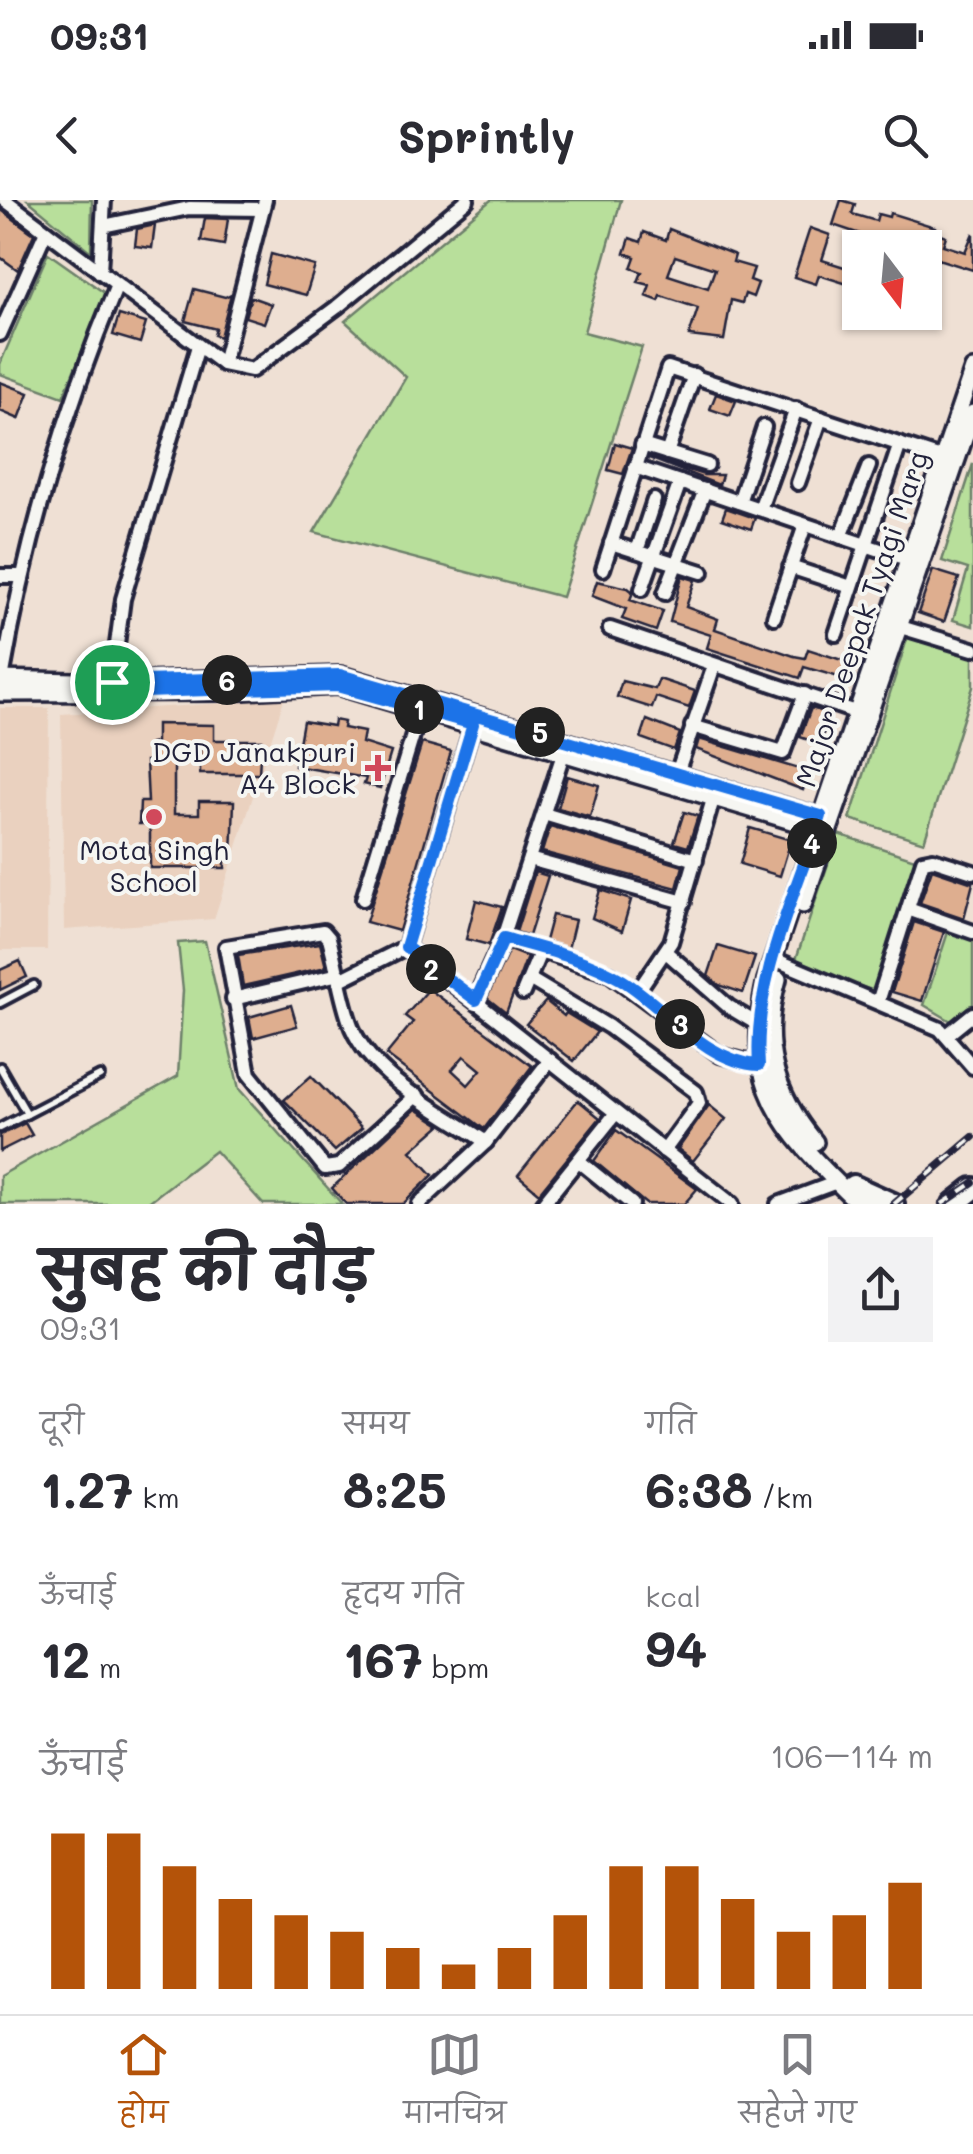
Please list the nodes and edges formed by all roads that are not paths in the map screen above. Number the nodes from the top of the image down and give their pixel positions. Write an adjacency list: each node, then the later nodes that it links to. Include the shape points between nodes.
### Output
1 (104, 200): 8 (street)
2 (436, 200): 7 (street)
3 (468, 200): 7 (street)
4 (9, 201): 9 (street)
5 (264, 204): 6 (street); 14 (street)
6 (173, 205): 8 (street)
7 (450, 212): 14 (street, via 266,364 252,370)
8 (103, 226): 10 (street)
9 (46, 231): 10 (street); 12 (street)
10 (100, 272): 11 (street)
11 (117, 285): 13 (street); 48 (street, via 61,432)
12 (0, 334)
13 (198, 346): 14 (street); 59 (street, via 144,520)
14 (223, 364)
15 (973, 369): 24 (street, Major Deepak Tyagi Marg)
16 (694, 375): 17 (street); 22 (street, via 666,372); 23 (street)
17 (796, 409): 19 (street); 35 (street)
18 (973, 412): 53 (street, Major Deepak Tyagi Marg)
19 (821, 418): 21 (street); 29 (street)
20 (764, 427): 33 (street)
21 (900, 444): 24 (street); 39 (street)
22 (642, 445): 23 (street); 27 (street)
23 (667, 453): 25 (street)
24 (944, 459): 42 (street, Major Deepak Tyagi Marg)
25 (707, 465)
26 (869, 466): 37 (street)
27 (635, 467): 28 (street); 31 (street)
28 (680, 482): 30 (street); 34 (street)
29 (798, 483)
30 (704, 490): 33 (street); 43 (street)
31 (627, 492): 32 (street); 38 (street)
32 (654, 500): 34 (street); 40 (street)
33 (739, 502): 35 (street)
34 (672, 506): 41 (street)
35 (760, 509): 36 (street)
36 (804, 524): 37 (street); 45 (street)
37 (841, 537): 39 (street)
38 (611, 543): 40 (street); 44 (street)
39 (865, 545): 42 (street); 49 (street)
40 (637, 551): 41 (street)
41 (654, 557): 43 (street); 50 (street)
42 (906, 560): 53 (street, Major Deepak Tyagi Marg)
43 (677, 564): 46 (street); 51 (street)
44 (602, 568)
45 (790, 568): 49 (street); 52 (street)
46 (702, 572)
47 (0, 576): 48 (street)
48 (20, 576): 58 (street)
49 (852, 587): 55 (street)
50 (642, 589)
51 (666, 593)
52 (774, 616)
53 (893, 625): 56 (street); 62 (street, Major Deepak Tyagi Marg); 69 (street, Major Deepak Tyagi Marg)
54 (610, 629): 57 (street)
55 (836, 634)
56 (973, 649)
57 (714, 666): 60 (street); 64 (street)
58 (1, 683): 59 (street)
59 (111, 688): 61 (street, via 337,686); 65 (street, via 340,675)
60 (805, 694): 62 (street); 64 (street, via 783,753)
61 (421, 709): 63 (street); 73 (street)
62 (854, 712): 69 (street, Major Deepak Tyagi Marg)
63 (473, 724): 65 (street); 78 (street)
64 (692, 726): 66 (street)
65 (565, 746): 66 (street); 67 (street); 68 (street)
66 (677, 773): 69 (street)
67 (714, 796): 69 (street); 71 (street)
68 (544, 814): 70 (street); 71 (street)
69 (825, 824): 81 (street, Major Deepak Tyagi Marg)
70 (529, 859): 74 (street); 77 (street)
71 (696, 860): 74 (street)
72 (973, 872): 75 (street, via 923,861)
73 (364, 899)
74 (684, 902): 80 (street)
75 (908, 909): 76 (street); 89 (street)
76 (973, 932)
77 (504, 938): 79 (street); 88 (street)
78 (406, 947): 82 (street); 88 (street)
79 (541, 950): 83 (street); 85 (street)
80 (666, 952): 85 (street); 92 (street)
81 (778, 960): 89 (street); 92 (street, Major Deepak Tyagi Marg); 107 (street, Major Deepak Tyagi Marg, via 770,1033 778,1087)
82 (340, 977): 87 (street); 87 (street, via 323,930 231,942 224,954); 99 (street, via 360,1042)
83 (531, 980): 86 (street); 104 (street, via 696,1092 700,1103)
84 (34, 985): 90 (lane)
85 (638, 991): 95 (street, via 720,1054)
86 (524, 994)
87 (233, 999): 99 (street, via 249,1074 326,1168 339,1166)
88 (476, 1000): 94 (street)
89 (878, 1002): 93 (street)
90 (0, 1004)
91 (973, 1014): 93 (street)
92 (759, 1025): 95 (street, Major Deepak Tyagi Marg)
93 (947, 1035): 96 (street)
94 (550, 1060): 101 (street); 103 (street)
95 (759, 1065): 107 (street, Major Deepak Tyagi Marg, via 771,1106)
96 (973, 1067)
97 (0, 1068): 100 (lane)
98 (100, 1076): 100 (lane)
99 (416, 1095): 103 (street)
100 (27, 1114): 102 (lane)
101 (616, 1114): 104 (street); 105 (street)
102 (0, 1128)
103 (486, 1142): 108 (street)
104 (664, 1151): 111 (street)
105 (579, 1161): 109 (street); 110 (street)
106 (973, 1189): 115 (main road)
107 (850, 1191): 112 (street); 113 (street, Major Deepak Tyagi Marg); 114 (main road)
108 (419, 1204)
109 (543, 1204)
110 (632, 1204)
111 (732, 1204)
112 (778, 1204)
113 (869, 1204)
114 (893, 1204)
115 (954, 1204)

